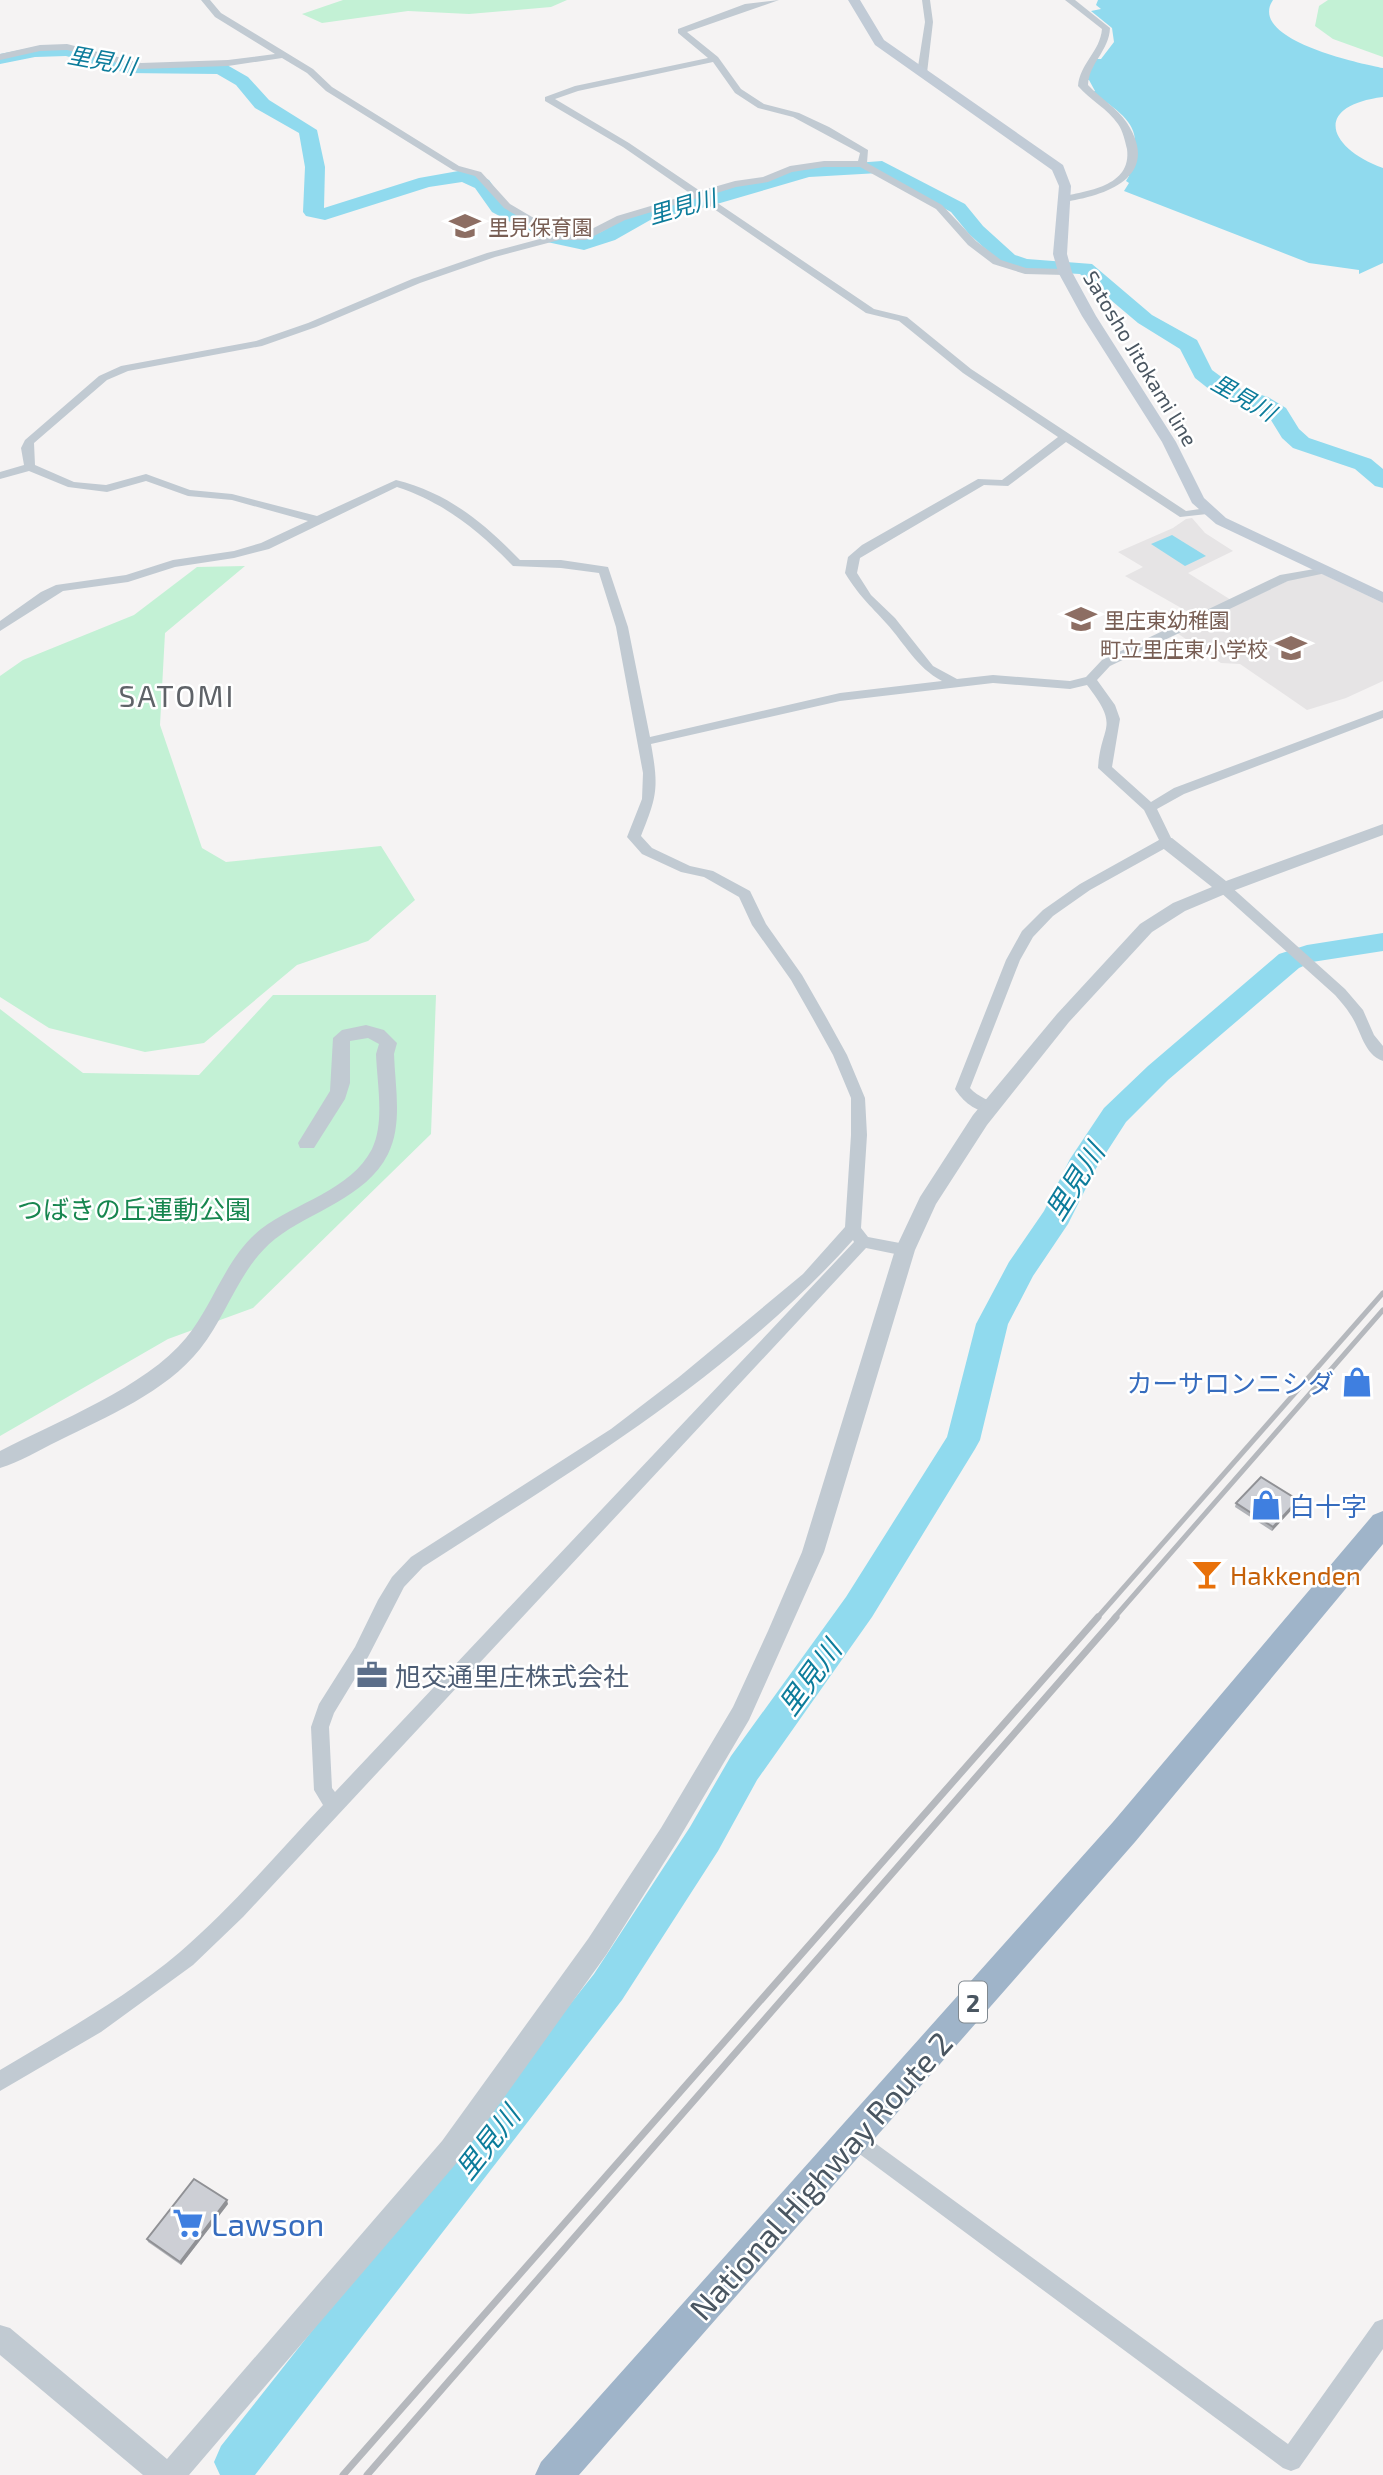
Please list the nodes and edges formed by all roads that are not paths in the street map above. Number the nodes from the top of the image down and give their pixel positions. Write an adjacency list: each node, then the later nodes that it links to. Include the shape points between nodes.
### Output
1 (205, 0): 6 (street, via 218,15)
2 (775, 0): 8 (street, via 681,31)
3 (854, 0): 9 (main road, Satosho Jitokami line, via 873,36)
4 (926, 0): 9 (street, via 929,22)
5 (1069, 0): 12 (street, via 1106,28 1104,50 1086,69 1083,86 1122,118 1133,159 1113,188)
6 (285, 55): 7 (street, via 228,63 141,66 67,47); 13 (street, via 422,148 456,168 478,174 507,206)
7 (0, 57)
8 (715, 59): 10 (street, via 738,91 761,106 796,115 865,152); 11 (street, via 548,99)
9 (922, 73): 12 (main road, Satosho Jitokami line, via 1058,168 1065,186)
10 (862, 164): 11 (street, via 790,169 765,180); 14 (street, via 939,207 997,262 1025,271)
11 (701, 195): 13 (street, via 621,218 582,238); 15 (street, via 870,311 903,319 967,371)
12 (1063, 199): 14 (main road, Satosho Jitokami line)
13 (559, 237): 16 (street, via 416,281 258,344 111,374 29,442)
14 (1063, 268): 18 (main road, Satosho Jitokami line)
15 (1065, 437): 18 (street, via 1184,515); 24 (street, via 1004,484 982,481 854,557 851,573 866,597 929,669)
16 (30, 467): 17 (street); 19 (street, via 72,485 107,489 146,477 188,494 232,497)
17 (0, 476)
18 (1207, 511): 20 (main road, Satosho Jitokami line)
19 (321, 521): 22 (street, via 284,539 234,554 61,588); 26 (street, via 396,483 468,514 517,563 604,570 622,627)
20 (1322, 570): 21 (main road, Satosho Jitokami line); 23 (street, via 1284,578 1106,663)
21 (1383, 598)
22 (0, 627)
23 (1090, 680): 24 (street, via 1070,685 993,679); 27 (street, via 1113,712 1115,731 1105,768)
24 (953, 682): 26 (street, via 840,697)
25 (1383, 714): 27 (street, via 1179,791)
26 (645, 743): 34 (street, via 651,788 634,837 647,851 745,894 759,925 840,1055 858,1098)
27 (1150, 808): 29 (street)
28 (1383, 829): 30 (street)
29 (1166, 842): 30 (street); 32 (street, via 1085,887 1027,934 961,1089 971,1100)
30 (1224, 888): 31 (street, via 1340,992); 32 (street, via 1179,907 1146,928 1063,1018)
31 (1383, 1056)
32 (990, 1108): 35 (street, via 927,1202)
33 (307, 1143): 36 (street, via 341,1083 338,1048 342,1038 373,1031 388,1043 386,1136 365,1172 266,1236 190,1346 153,1377)
34 (858, 1236): 35 (street); 38 (street); 38 (street, via 617,1434 417,1562 398,1582 320,1727 323,1790)
35 (905, 1250): 44 (street, via 813,1552 741,1713 669,1835 597,1947 451,2150)
36 (0, 1460)
37 (1383, 1523): 40 (highway, National Highway Route 2 / 2, via 1124,1832)
38 (334, 1806): 39 (street, via 236,1912 186,1958 94,2025)
39 (0, 2081)
40 (853, 2137): 41 (street, via 1291,2460); 45 (highway, National Highway Route 2 / 2)
41 (1383, 2330)
42 (0, 2338): 43 (street)
43 (165, 2475)
44 (171, 2475)
45 (554, 2475)

